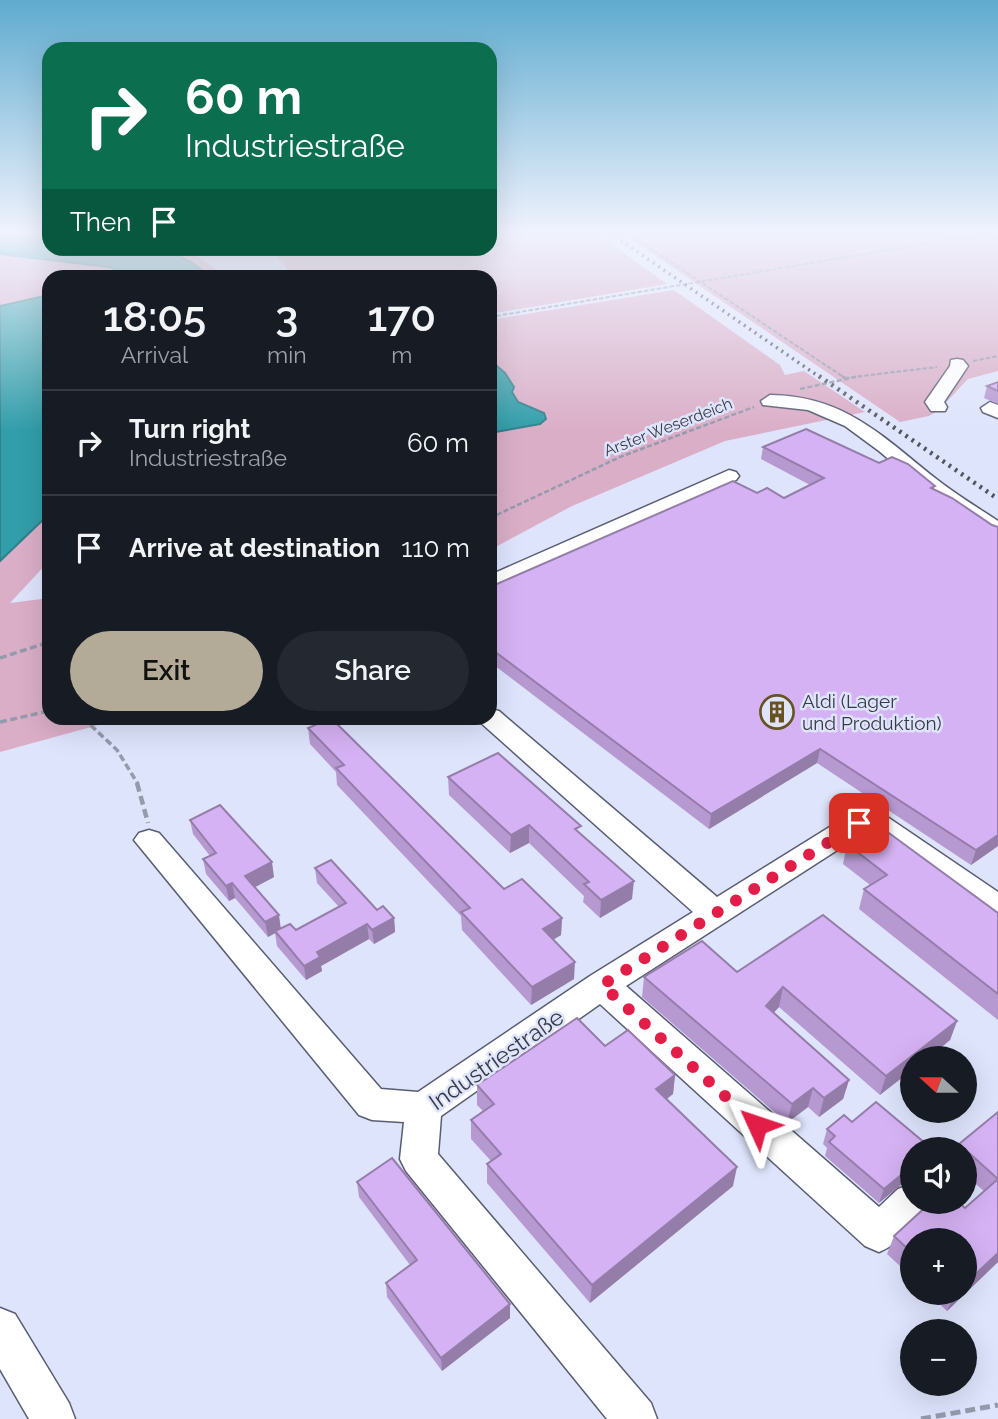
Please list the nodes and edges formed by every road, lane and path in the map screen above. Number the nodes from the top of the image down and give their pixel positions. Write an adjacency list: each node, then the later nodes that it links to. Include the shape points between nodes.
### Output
1 (597, 299): 3 (path)
2 (726, 299): 6 (path)
3 (497, 316)
4 (998, 356): 5 (path, Arster Weserdeich)
5 (957, 363): 6 (path, Arster Weserdeich); 8 (street, via 934,402)
6 (845, 378): 7 (path, Arster Weserdeich, via 803,387)
7 (770, 401): 10 (path, Arster Weserdeich, via 637,448); 11 (street, via 800,400 831,410)
8 (938, 407)
9 (729, 476): 12 (street)
10 (497, 514)
11 (998, 531)
12 (497, 581)
13 (42, 644): 14 (path)
14 (0, 659)
15 (42, 712): 16 (path)
16 (0, 722)
17 (497, 723): 22 (street)
18 (92, 725): 20 (path, via 128,764 147,816)
19 (859, 823): 21 (lane, via 867,817); 22 (street, Industriestraße)
20 (149, 840): 24 (street, via 372,1104)
21 (998, 908)
22 (715, 914): 23 (street, Industriestraße)
23 (602, 985): 24 (street, Industriestraße); 25 (street, via 879,1233)
24 (422, 1108): 29 (street, Industriestraße, via 419,1159)
25 (900, 1213)
26 (0, 1329): 28 (street)
27 (998, 1405): 30 (path)
28 (52, 1419)
29 (635, 1419)
30 (921, 1419)

